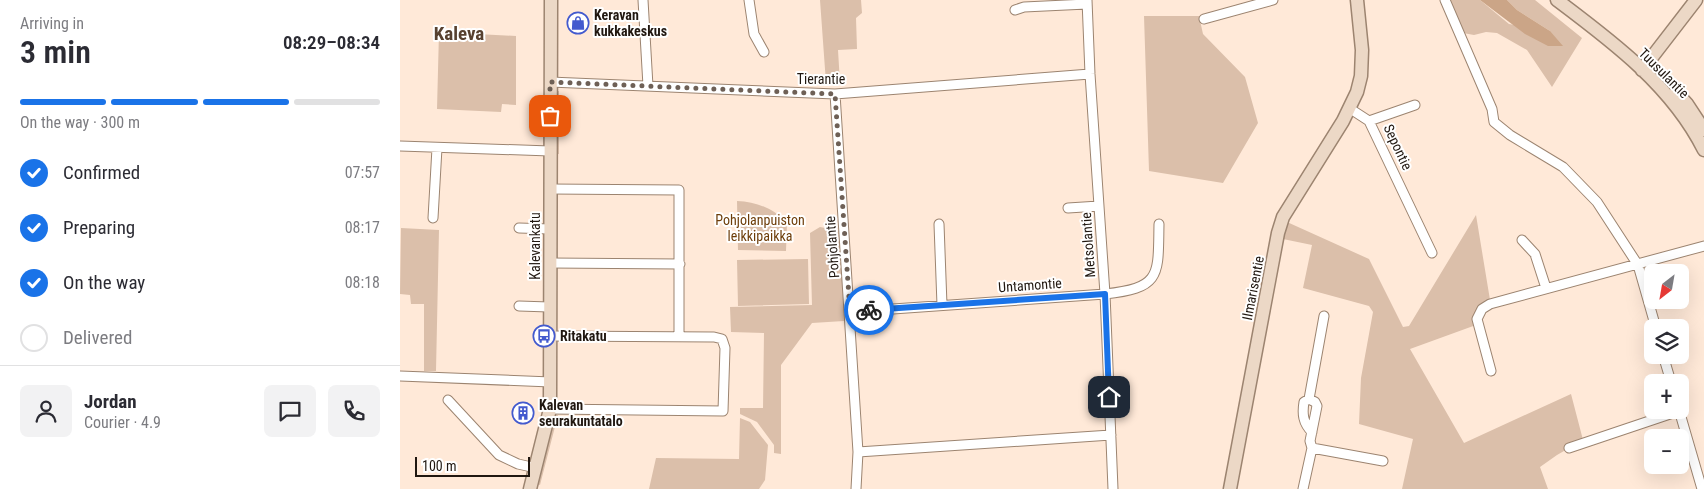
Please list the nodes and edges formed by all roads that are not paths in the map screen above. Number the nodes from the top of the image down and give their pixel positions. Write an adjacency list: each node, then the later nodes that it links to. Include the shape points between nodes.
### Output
1 (551, 0): 15 (street, Kalevankatu)
2 (643, 0): 16 (street)
3 (749, 0): 12 (street, via 754,34)
4 (1273, 0): 11 (street)
5 (1357, 0): 19 (street, via 1361,76)
6 (1445, 0): 39 (street, via 1492,108 1494,122 1563,167 1597,202)
7 (1557, 0): 13 (street, Tuusulantie)
8 (1696, 0): 13 (street)
9 (1087, 2): 10 (street); 14 (street, Metsolantie)
10 (1015, 10)
11 (1204, 19)
12 (764, 52)
13 (1645, 66): 21 (street, Tuusulantie, via 1687,104); 24 (street, Tuusulantie, via 1680,109)
14 (1090, 74): 17 (street, Tierantie); 27 (street, Metsolantie)
15 (550, 82): 16 (street, Tierantie); 25 (street, Kalevankatu)
16 (648, 86): 17 (street, Tierantie)
17 (835, 94): 45 (street, Pohjolantie)
18 (1415, 105): 20 (street)
19 (1349, 108): 20 (street, Sepontie); 68 (street, Ilmarisentie, via 1278,233)
20 (1369, 121): 36 (street, Sepontie)
21 (1704, 130)
22 (400, 146): 23 (street)
23 (437, 148): 25 (street); 29 (street)
24 (1704, 150)
25 (550, 151): 26 (street, Kalevankatu)
26 (550, 189): 33 (street, Kalevankatu); 38 (street, via 679,190)
27 (1099, 206): 28 (street); 41 (street, Metsolantie)
28 (1068, 208)
29 (433, 218)
30 (939, 224): 42 (street)
31 (1159, 224): 41 (street, Untamontie, via 1159,265 1153,278 1142,287)
32 (519, 228): 33 (street)
33 (550, 229): 37 (street, Kalevankatu)
34 (1522, 240): 40 (street, via 1535,254)
35 (1704, 246): 39 (street)
36 (1432, 252)
37 (550, 263): 38 (street); 44 (street, Kalevankatu)
38 (680, 264): 49 (street)
39 (1638, 265): 40 (street); 47 (street)
40 (1546, 288): 50 (street, via 1482,309 1477,318)
41 (1105, 294): 42 (street, Untamontie); 59 (street, Metsolantie)
42 (942, 305): 45 (street, Untamontie)
43 (518, 306): 44 (street)
44 (549, 307): 48 (street, Kalevankatu)
45 (850, 312): 62 (street, Pohjolantie)
46 (1324, 316): 53 (street)
47 (1653, 319)
48 (551, 336): 49 (street); 52 (street, Kalevankatu)
49 (679, 336): 55 (street, via 722,339 725,348 723,411)
50 (1491, 371)
51 (400, 376): 52 (street)
52 (551, 382): 55 (street, Kalevankatu)
53 (1309, 399): 58 (street, via 1317,406); 58 (street, via 1304,402 1302,413)
54 (448, 400): 64 (street, via 499,455)
55 (550, 409): 64 (street, Kalevankatu)
56 (1653, 419): 61 (street)
57 (1682, 419): 70 (street)
58 (1312, 432): 60 (street)
59 (1110, 435): 62 (street); 67 (street, Metsolantie)
60 (1312, 448): 63 (street); 69 (street)
61 (1569, 448)
62 (858, 452): 66 (street, Pohjolantie)
63 (1383, 461)
64 (536, 468): 65 (street, Kalevankatu)
65 (530, 489)
66 (856, 489)
67 (1113, 489)
68 (1230, 489)
69 (1303, 489)
70 (1702, 489)

